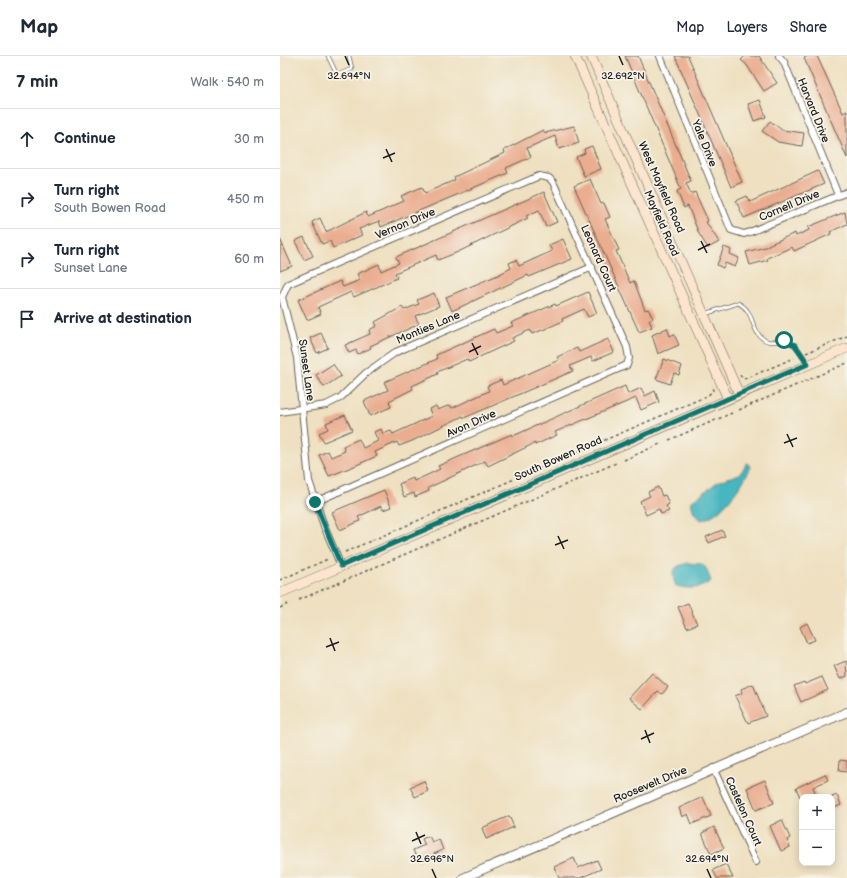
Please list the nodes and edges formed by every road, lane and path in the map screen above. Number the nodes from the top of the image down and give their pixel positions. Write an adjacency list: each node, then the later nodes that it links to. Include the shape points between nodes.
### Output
1 (328, 56): 2 (lane, via 336,75 352,69)
2 (349, 56)
3 (575, 56): 24 (main road, Mayfield Road)
4 (591, 56): 13 (main road, West Mayfield Road)
5 (660, 56): 10 (street, Yale Drive, via 727,223 731,230)
6 (779, 56): 9 (street, Harvard Drive, via 784,62)
7 (539, 176): 11 (street, Leonard Court, via 549,178 553,182); 12 (street, Vernon Drive, via 288,284)
8 (847, 192): 9 (street, Cornell Drive)
9 (838, 195): 10 (street, Cornell Drive, via 750,232)
10 (737, 232)
11 (592, 267): 17 (street, Leonard Court, via 627,347); 25 (street, Monties Lane, via 396,352 366,373 340,398 326,405)
12 (283, 292): 25 (street, Sunset Lane, via 282,297 298,358)
13 (705, 314): 20 (lane, via 738,303 746,307 761,338 770,342 784,340 795,345); 23 (main road, West Mayfield Road)
14 (847, 336): 16 (path)
15 (847, 348): 20 (main road, South Bowen Road)
16 (806, 353)
17 (629, 358): 33 (street, Avon Drive, via 623,368)
18 (794, 358): 21 (path)
19 (847, 363): 26 (path)
20 (808, 364): 23 (main road, South Bowen Road)
21 (743, 378)
22 (713, 391): 34 (path, via 700,399)
23 (740, 394): 24 (main road, South Bowen Road)
24 (728, 399): 36 (main road, South Bowen Road)
25 (302, 410): 27 (street, Monties Lane); 33 (street, Sunset Lane, via 309,481)
26 (739, 410)
27 (280, 412)
28 (732, 413): 29 (path)
29 (669, 440)
30 (660, 444): 31 (path)
31 (624, 460)
32 (616, 463): 39 (path)
33 (315, 502): 36 (street, Sunset Lane)
34 (345, 552)
35 (328, 559): 37 (path)
36 (341, 566): 38 (main road, South Bowen Road)
37 (280, 580)
38 (280, 593)
39 (299, 600)
40 (288, 604): 41 (path)
41 (280, 608)
42 (847, 712): 43 (street, Roosevelt Drive)
43 (713, 768): 44 (street, Castelon Court); 45 (street, Roosevelt Drive)
44 (756, 862)
45 (473, 875): 46 (street, Roosevelt Drive)
46 (463, 878)

